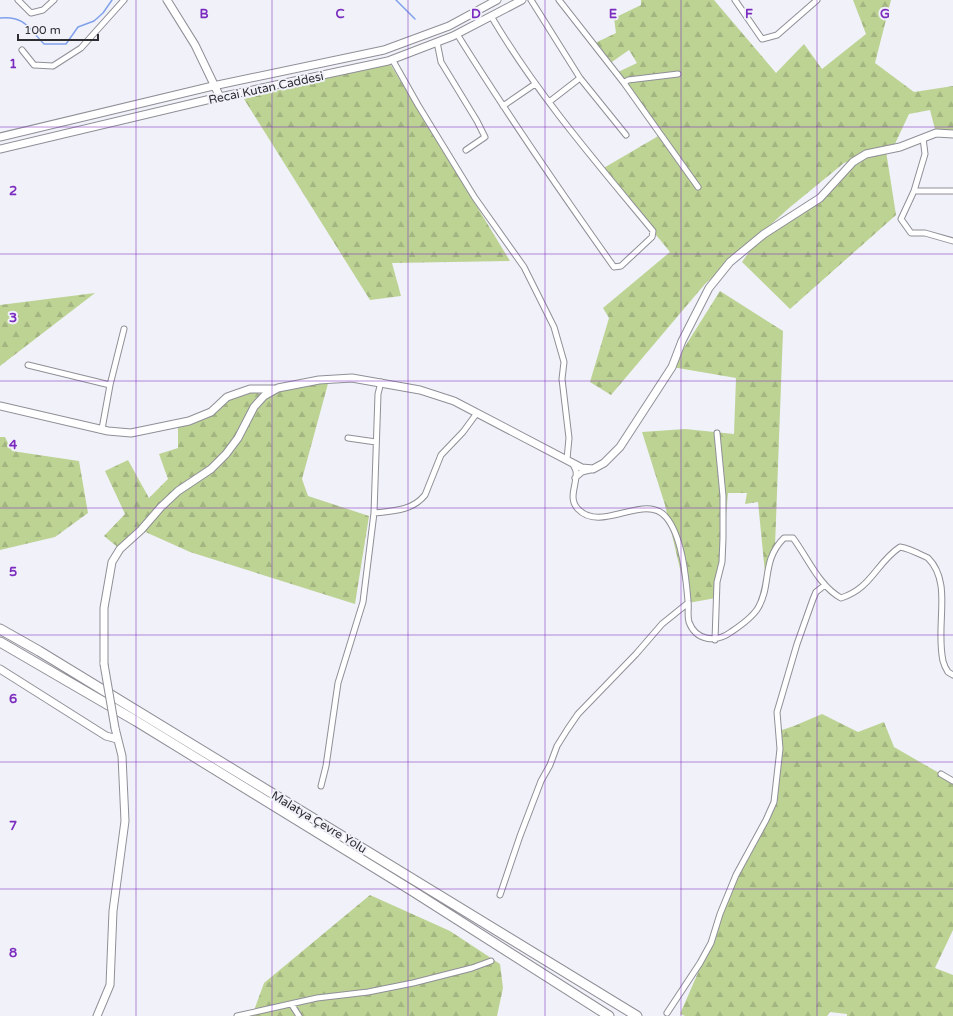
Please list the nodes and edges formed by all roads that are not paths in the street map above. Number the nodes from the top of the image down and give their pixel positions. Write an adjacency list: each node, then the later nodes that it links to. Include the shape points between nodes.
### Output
1 (18, 0): 2 (street, via 31,13 42,10)
2 (54, 0)
3 (124, 0): 14 (street, via 81,48 53,66 34,65)
4 (167, 0): 20 (street, via 195,45)
5 (497, 0): 20 (street, Recai Kutan Caddesi, via 449,26 384,50)
6 (522, 0): 11 (street, Recai Kutan Caddesi)
7 (531, 0): 17 (street)
8 (559, 0): 18 (street)
9 (735, 0): 10 (street, via 762,39 778,35)
10 (817, 0)
11 (491, 16): 12 (street, Recai Kutan Caddesi); 19 (street, via 515,57)
12 (457, 34): 13 (street, Recai Kutan Caddesi); 23 (street)
13 (437, 42): 15 (street, Recai Kutan Caddesi); 29 (street, via 440,62 485,137)
14 (22, 50)
15 (392, 60): 21 (street, Recai Kutan Caddesi); 45 (street, via 475,198 524,267 554,327 564,362 562,379)
16 (678, 74): 18 (street, via 628,80)
17 (580, 78): 22 (street); 25 (street)
18 (624, 83): 30 (street)
19 (535, 84): 22 (street); 23 (street)
20 (215, 86): 21 (street); 26 (street, Recai Kutan Caddesi)
21 (220, 97): 28 (street, Recai Kutan Caddesi)
22 (548, 102): 23 (street, via 653,231 652,236 621,266 614,267)
23 (503, 106)
24 (953, 134): 27 (street, via 936,133)
25 (626, 135)
26 (0, 137)
27 (923, 138): 31 (street, via 925,154); 46 (street, via 900,147 866,154 852,162 826,193 764,234 730,262 709,288 682,340 672,367 648,406 620,447 604,463)
28 (0, 149)
29 (466, 150)
30 (698, 186)
31 (914, 191): 32 (street); 33 (street, via 901,220 911,233 925,233)
32 (953, 192)
33 (953, 241)
34 (124, 329): 37 (street)
35 (28, 365): 37 (street)
36 (381, 382): 38 (street, via 352,378 319,380); 40 (street, via 420,390 454,401); 44 (street)
37 (110, 385): 41 (street)
38 (278, 388): 41 (street, via 250,389 228,397 211,412 189,421 131,433); 58 (street, bridge, via 264,396 254,407 238,438 226,454 211,469 161,507 120,549 112,562 104,608 103,653)
39 (0, 406): 41 (street)
40 (477, 413): 45 (street); 48 (street, via 441,455 425,495 416,505 400,511)
41 (102, 429)
42 (716, 433): 54 (street, via 723,496 723,538 722,562 717,582)
43 (348, 438): 44 (street)
44 (376, 442): 48 (street)
45 (569, 461): 46 (street, via 582,468); 47 (street, via 576,471)
46 (593, 469): 47 (street, via 582,472)
47 (576, 478): 51 (street, via 573,499 577,509 588,516 603,518 645,509 655,510 666,516 674,530 685,567)
48 (374, 513): 61 (street, via 363,602 338,682)
49 (940, 564): 50 (street, via 911,549 900,547 867,584 854,594 841,598)
50 (825, 585): 54 (street, via 793,538 784,538 775,547 770,559 764,592 758,608 743,624); 65 (street, via 816,592 813,599 796,644 777,712 780,750 774,802 736,875 711,944)
51 (688, 603): 54 (street, via 689,621 695,634); 62 (street, via 662,624 578,714 567,730 541,781)
52 (948, 619): 57 (street, via 943,661 948,672)
53 (0, 629): 70 (highway, Malatya Çevre Yolu)
54 (715, 640)
55 (0, 642): 69 (highway, Malatya Çevre Yolu, via 136,721 411,890)
56 (0, 669): 58 (street, via 106,736)
57 (953, 675)
58 (118, 739): 66 (street, via 122,756 125,821 113,911 110,985)
59 (941, 774): 60 (street)
60 (953, 781)
61 (321, 786)
62 (500, 895)
63 (491, 961): 64 (street, via 412,983 368,992 317,998)
64 (292, 1005): 67 (street); 68 (street)
65 (667, 1013)
66 (97, 1016)
67 (236, 1016)
68 (300, 1016)
69 (609, 1016)
70 (637, 1016)

